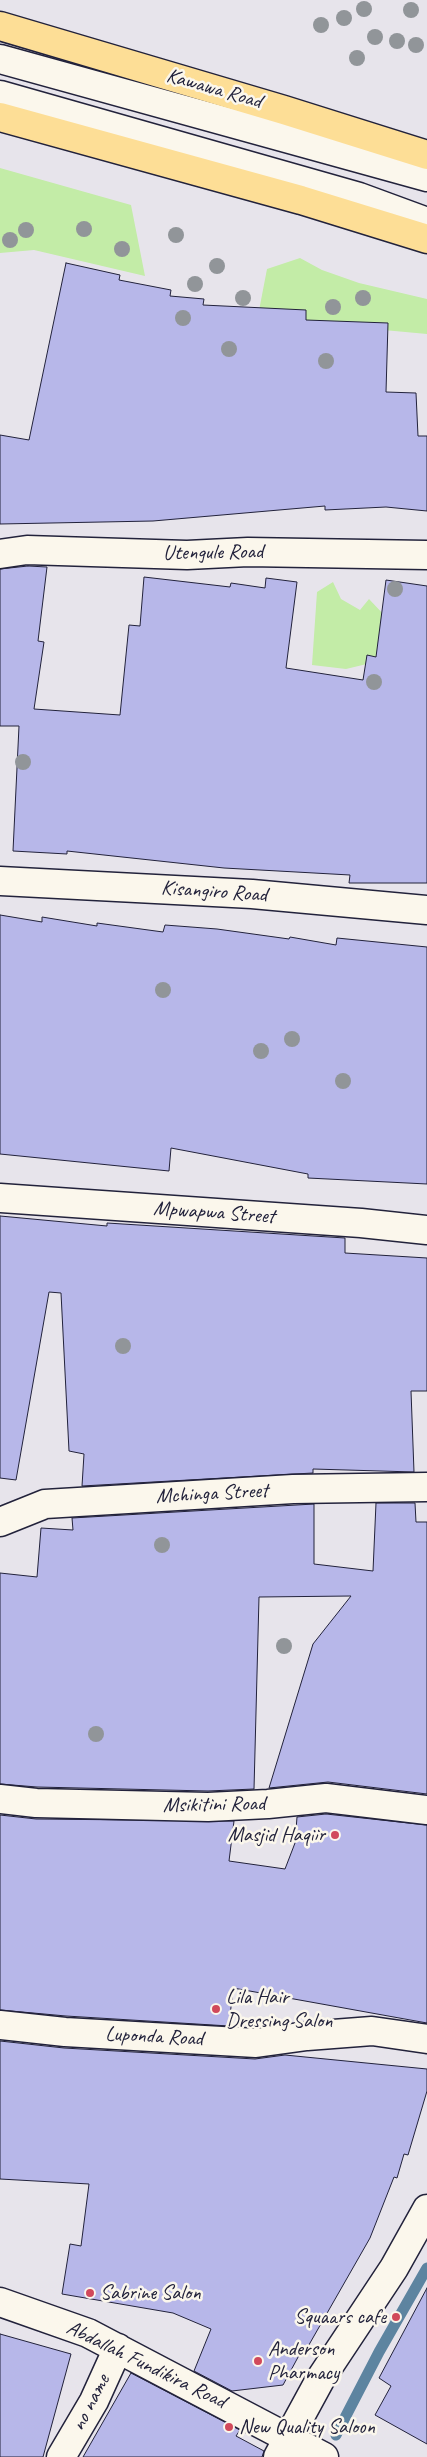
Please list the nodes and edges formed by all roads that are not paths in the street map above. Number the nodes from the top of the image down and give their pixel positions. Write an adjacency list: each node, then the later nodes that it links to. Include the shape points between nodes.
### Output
1 (0, 26): 5 (main road, Kawawa Road)
2 (0, 59): 6 (street, Kawawa Road)
3 (0, 95): 7 (street, via 360,197)
4 (0, 118): 8 (main road)
5 (427, 155)
6 (427, 177)
7 (427, 222)
8 (427, 238)
9 (0, 554): 10 (street, Utengule Road, via 26,550 187,555 248,552)
10 (427, 555)
11 (0, 881): 12 (street, Kisangiro Road, via 252,894)
12 (427, 910)
13 (0, 1198): 14 (street, Mpwapwa Street, via 361,1222)
14 (427, 1230)
15 (427, 1486): 16 (street, Mchinga Street, via 294,1489 45,1504)
16 (0, 1522)
17 (0, 1800): 18 (street, Msikitini Road, via 208,1807 326,1798)
18 (427, 1810)
19 (0, 2025): 20 (street, Luponda Road, via 256,2043 372,2031)
20 (427, 2039)
21 (427, 2209): 24 (street, via 394,2268 321,2378)
22 (0, 2302): 23 (street, Abdallah Fundikira Road, via 88,2333)
23 (118, 2348): 24 (street, Abdallah Fundikira Road); 25 (street, no name, via 94,2401)
24 (283, 2447): 26 (street, Abdallah Fundikira Road)
25 (62, 2457)
26 (324, 2457)

